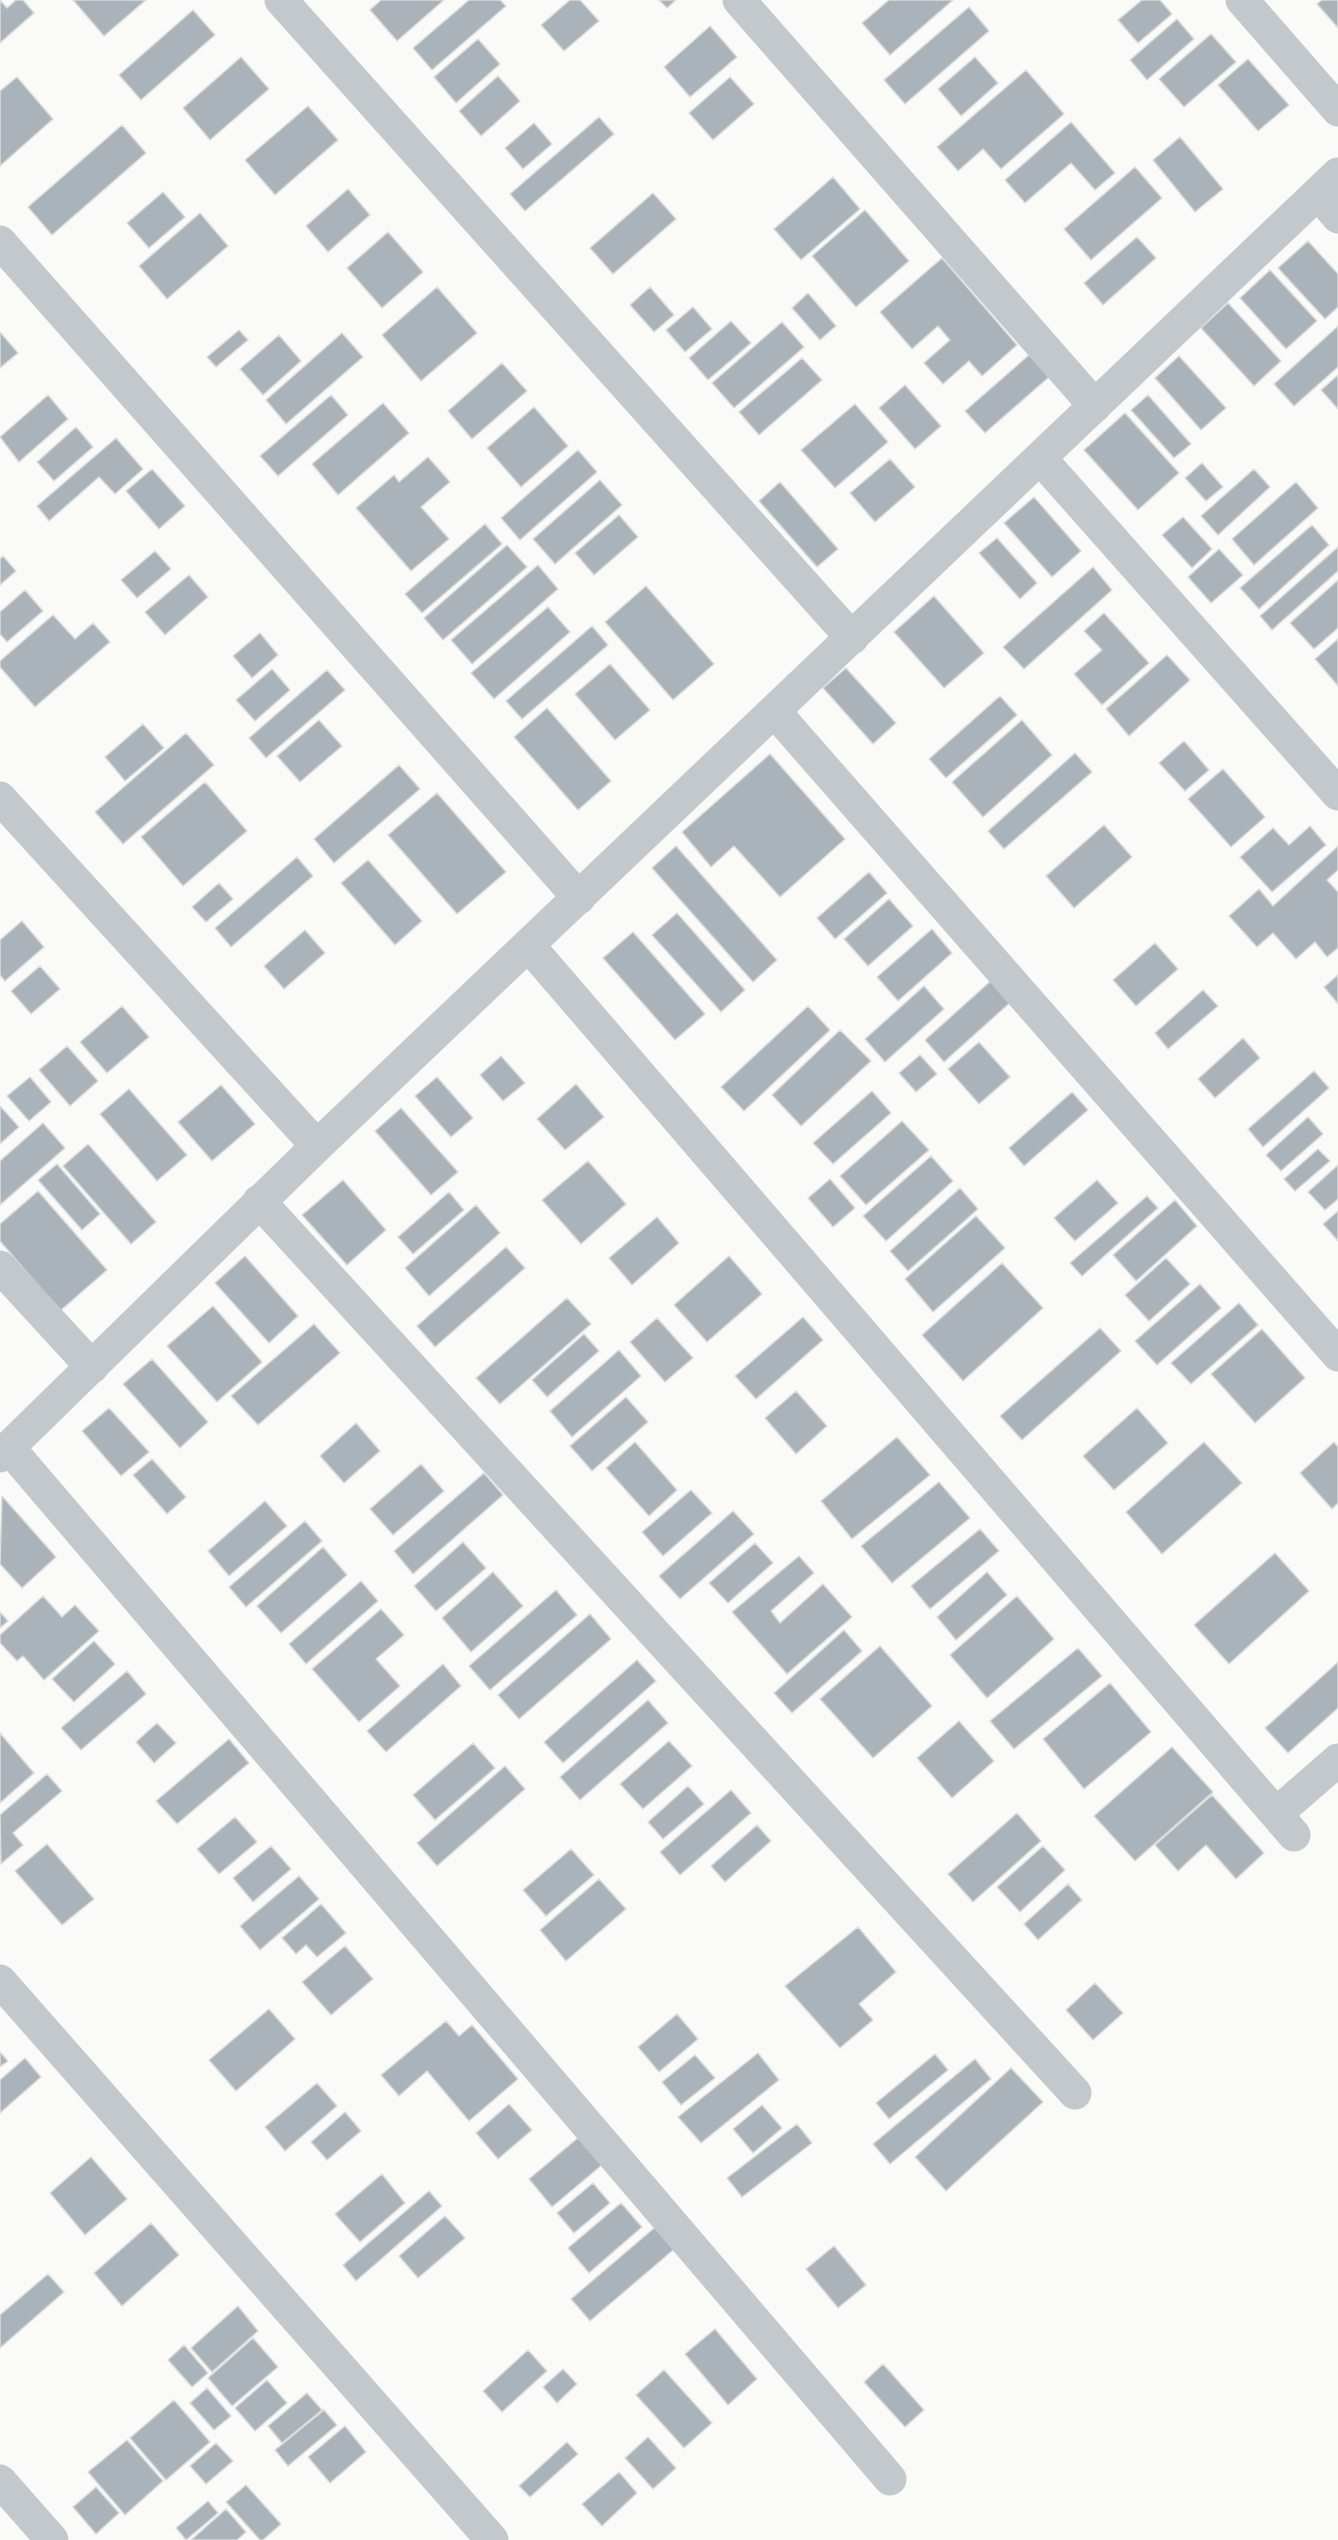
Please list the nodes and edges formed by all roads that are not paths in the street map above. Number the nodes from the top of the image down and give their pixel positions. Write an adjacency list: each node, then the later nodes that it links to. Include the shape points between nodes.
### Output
1 (281, 0): 9 (street)
2 (739, 0): 7 (street)
3 (1242, 0): 4 (street)
4 (1338, 110)
5 (1331, 195): 7 (street)
6 (0, 242): 13 (street)
7 (1095, 406): 8 (street)
8 (1040, 458): 9 (street); 11 (street)
9 (852, 638): 10 (street)
10 (775, 712): 13 (street); 18 (street)
11 (1338, 794)
12 (0, 798): 15 (street)
13 (579, 898): 14 (street)
14 (529, 946): 15 (street); 21 (street, via 1285,1824)
15 (317, 1146): 16 (street)
16 (259, 1201): 19 (street); 23 (street)
17 (0, 1267): 19 (street)
18 (1338, 1355)
19 (92, 1367): 20 (street)
20 (4, 1452): 24 (street)
21 (1338, 1760)
22 (0, 1981): 27 (street)
23 (1075, 2093)
24 (890, 2480)
25 (0, 2481): 26 (street)
26 (52, 2540)
27 (492, 2540)

